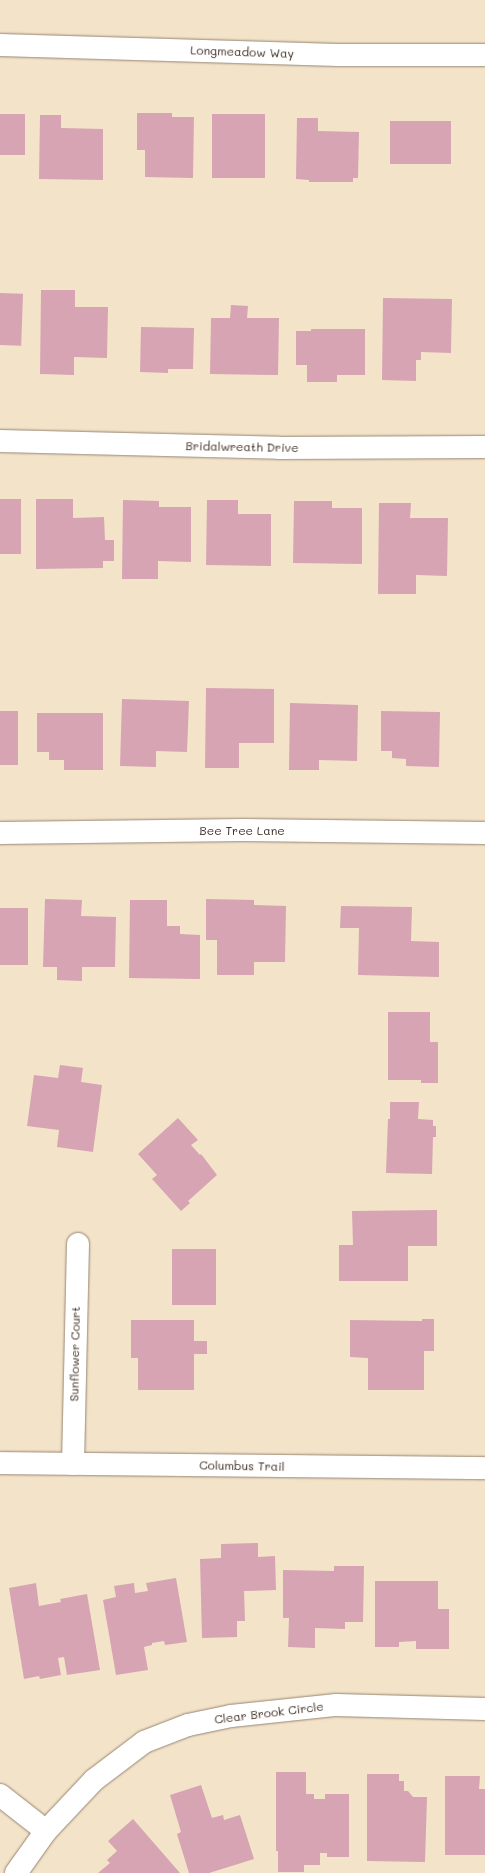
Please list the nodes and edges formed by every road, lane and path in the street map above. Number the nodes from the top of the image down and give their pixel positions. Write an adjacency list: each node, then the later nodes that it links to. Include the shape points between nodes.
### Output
1 (0, 45): 2 (street, Longmeadow Way, via 338,55)
2 (485, 55)
3 (0, 441): 4 (street, Bridalwreath Drive, via 279,448)
4 (485, 447)
5 (0, 833): 6 (street, Bee Tree Lane, via 243,830)
6 (485, 833)
7 (78, 1244): 9 (street, Sunflower Court)
8 (0, 1462): 9 (street, Columbus Trail)
9 (73, 1464): 10 (street, Columbus Trail)
10 (485, 1468)
11 (485, 1709): 13 (street, Clear Brook Circle, via 336,1705 231,1716 188,1725 144,1742 125,1756 94,1780)
12 (0, 1795): 13 (street)
13 (46, 1831): 14 (street, Clear Brook Circle)
14 (16, 1873)

